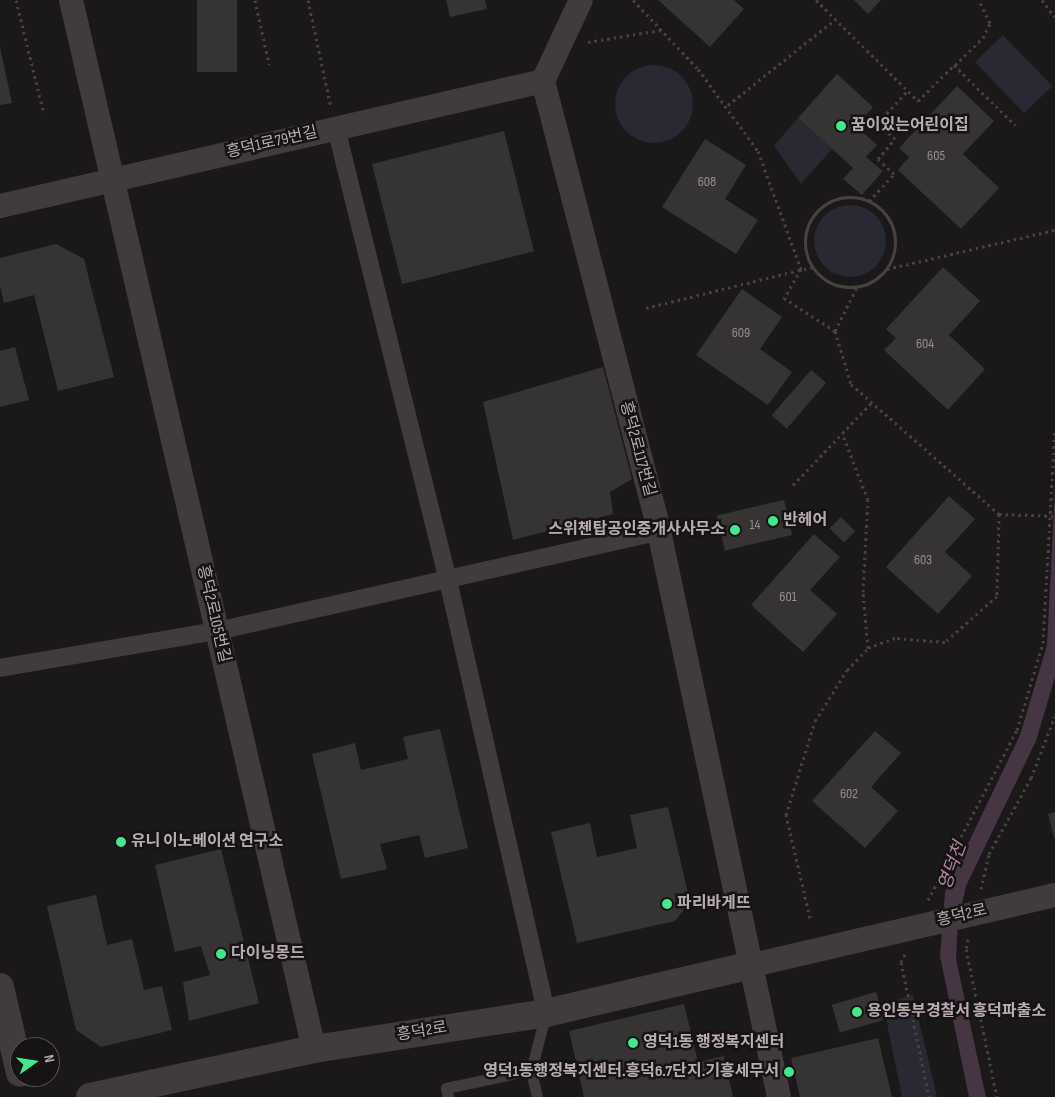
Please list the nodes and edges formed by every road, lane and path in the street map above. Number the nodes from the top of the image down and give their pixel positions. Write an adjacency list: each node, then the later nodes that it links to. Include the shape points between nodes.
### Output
1 (16, 0): 19 (path)
2 (71, 0): 22 (street, 흥덕2로105번길)
3 (255, 0): 14 (path)
4 (308, 0): 21 (path)
5 (581, 0): 16 (street)
6 (633, 0): 12 (path)
7 (816, 0): 11 (path)
8 (980, 0): 15 (path, via 990,23 983,38)
9 (1042, 0): 10 (path)
10 (1055, 17)
11 (837, 18): 17 (path); 18 (path)
12 (662, 30): 13 (path); 18 (path)
13 (588, 42)
14 (269, 64)
15 (954, 65): 17 (path, via 918,101); 20 (path)
16 (544, 81): 21 (street, 흥덕1로79번길); 39 (street, 흥덕2로117번길)
17 (908, 90): 23 (path, via 878,123 896,139 878,158 894,174)
18 (728, 105): 28 (path, via 758,151)
19 (44, 114)
20 (1015, 125)
21 (336, 128): 22 (street, 흥덕1로79번길); 40 (street)
22 (113, 179): 24 (street, 흥덕1로79번길); 41 (street, 흥덕2로105번길)
23 (868, 200): 26 (path, via 841,198 814,213 804,242); 27 (path, via 881,209 895,234)
24 (0, 206)
25 (1055, 230): 27 (path)
26 (812, 267): 28 (path); 29 (path, via 827,281)
27 (886, 269): 29 (path)
28 (801, 270): 30 (path); 31 (path, via 784,298)
29 (857, 287): 31 (path)
30 (646, 308)
31 (835, 331): 32 (path, via 851,384)
32 (871, 403): 34 (path); 36 (path)
33 (1055, 429): 37 (path)
34 (842, 433): 35 (path); 42 (path, via 868,500 863,592)
35 (793, 485)
36 (999, 514): 37 (path); 42 (path, via 997,596 945,642 895,638)
37 (1048, 516): 38 (path); 45 (path, via 1043,643 1017,730)
38 (1055, 516)
39 (659, 531): 40 (street); 48 (street, 흥덕2로117번길)
40 (448, 580): 41 (street); 50 (street)
41 (217, 631): 43 (street); 52 (street, 흥덕2로105번길)
42 (868, 648): 46 (path, via 847,670 815,721 786,815)
43 (0, 668)
44 (1055, 895): 48 (street, 흥덕2로, bridge)
45 (924, 908)
46 (810, 918)
47 (909, 944): 58 (path, via 901,962)
48 (753, 965): 50 (street, 흥덕2로); 57 (street, 흥덕2로117번길)
49 (0, 988): 51 (street)
50 (546, 1013): 52 (street, 흥덕2로); 53 (lane)
51 (11, 1037)
52 (314, 1049): 54 (street, 흥덕2로)
53 (531, 1070): 55 (lane, via 446,1088); 56 (lane)
54 (90, 1097)
55 (448, 1097)
56 (536, 1097)
57 (778, 1097)
58 (929, 1097)

